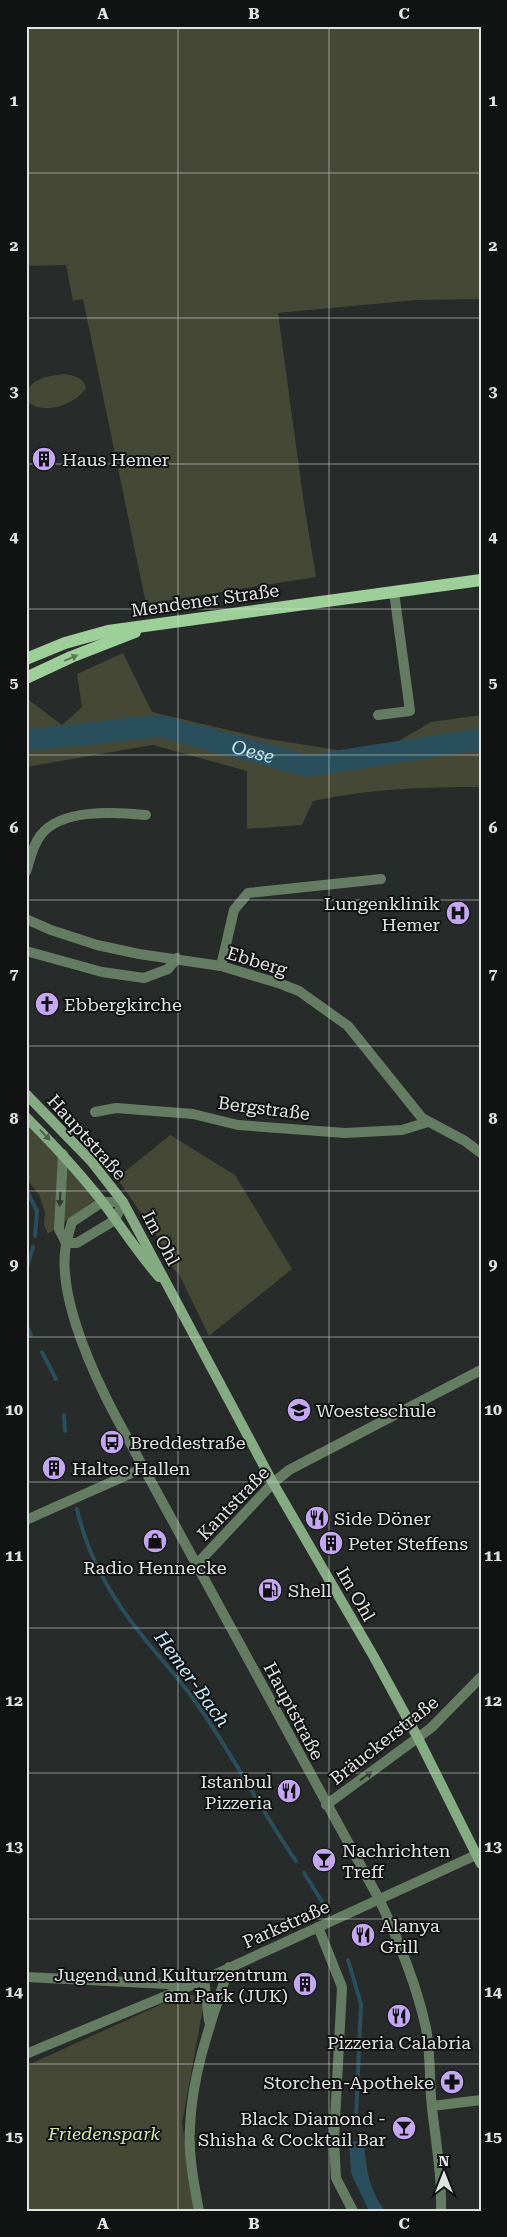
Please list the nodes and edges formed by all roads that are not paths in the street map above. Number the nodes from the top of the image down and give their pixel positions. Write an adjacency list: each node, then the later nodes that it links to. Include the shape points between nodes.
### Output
1 (481, 580): 2 (main road, Mendener Straße)
2 (394, 592): 3 (main road, Mendener Straße); 6 (street, via 410,711)
3 (151, 626): 4 (main road, Mendener Straße, via 108,631 65,643); 5 (main road, one-way to 3)
4 (26, 659)
5 (26, 678)
6 (378, 715)
7 (146, 815): 8 (street, via 114,811 68,818 53,824 41,835)
8 (26, 872)
9 (381, 879): 13 (street, via 248,893 234,910)
10 (26, 919): 12 (street, Ebberg, via 97,944 139,954)
11 (26, 951): 12 (street, via 102,972 144,978 168,969)
12 (177, 958): 13 (street, Ebberg)
13 (220, 966): 17 (street, Ebberg, via 298,991 342,1021)
14 (26, 1094): 21 (main road, Hauptstraße, via 91,1161)
15 (95, 1112): 17 (street, Bergstraße, via 116,1108 183,1113 238,1125 345,1132 402,1130)
16 (26, 1117): 19 (main road, Hauptstraße, one-way to 19)
17 (428, 1122): 18 (street)
18 (481, 1153)
19 (63, 1154): 20 (main road, Hauptstraße); 23 (street, Hauptstraße, one-way to 23, via 59,1228)
20 (102, 1202): 21 (street, Hauptstraße); 22 (main road, Hauptstraße); 23 (street, Hauptstraße, via 72,1222)
21 (123, 1202): 22 (street, Hauptstraße); 24 (main road, Im Ohl)
22 (115, 1220): 23 (street, via 77,1243); 24 (main road, Im Ohl)
23 (66, 1243): 26 (street, Hauptstraße, via 69,1296 85,1350 99,1385)
24 (170, 1290): 27 (main road, Im Ohl)
25 (481, 1370): 27 (street, Kantstraße, via 289,1470)
26 (143, 1468): 28 (street); 29 (street, Hauptstraße)
27 (273, 1483): 29 (street, Kantstraße); 31 (main road, Im Ohl)
28 (26, 1520)
29 (197, 1564): 32 (street, Hauptstraße)
30 (481, 1677): 31 (street, Bräuckerstraße, via 460,1701)
31 (418, 1738): 32 (street, Bräuckerstraße, one-way to 31); 33 (main road, Im Ohl)
32 (326, 1805): 34 (street, Hauptstraße)
33 (478, 1860): 34 (street, Parkstraße)
34 (379, 1899): 35 (street, Parkstraße); 43 (street, Hauptstraße, via 414,1982 426,2030)
35 (318, 1927): 36 (street, Parkstraße); 45 (street, via 342,1987 334,2139 336,2178)
36 (229, 1967): 38 (street, Parkstraße); 40 (street)
37 (26, 1977): 39 (street)
38 (204, 1978): 39 (street, Parkstraße); 40 (street)
39 (192, 1985): 41 (street, Parkstraße)
40 (210, 2025): 44 (street, via 196,2076 190,2127)
41 (26, 2054)
42 (481, 2100): 43 (street)
43 (432, 2106): 46 (street, Hauptstraße, via 442,2184)
44 (199, 2211)
45 (354, 2211)
46 (442, 2211)

